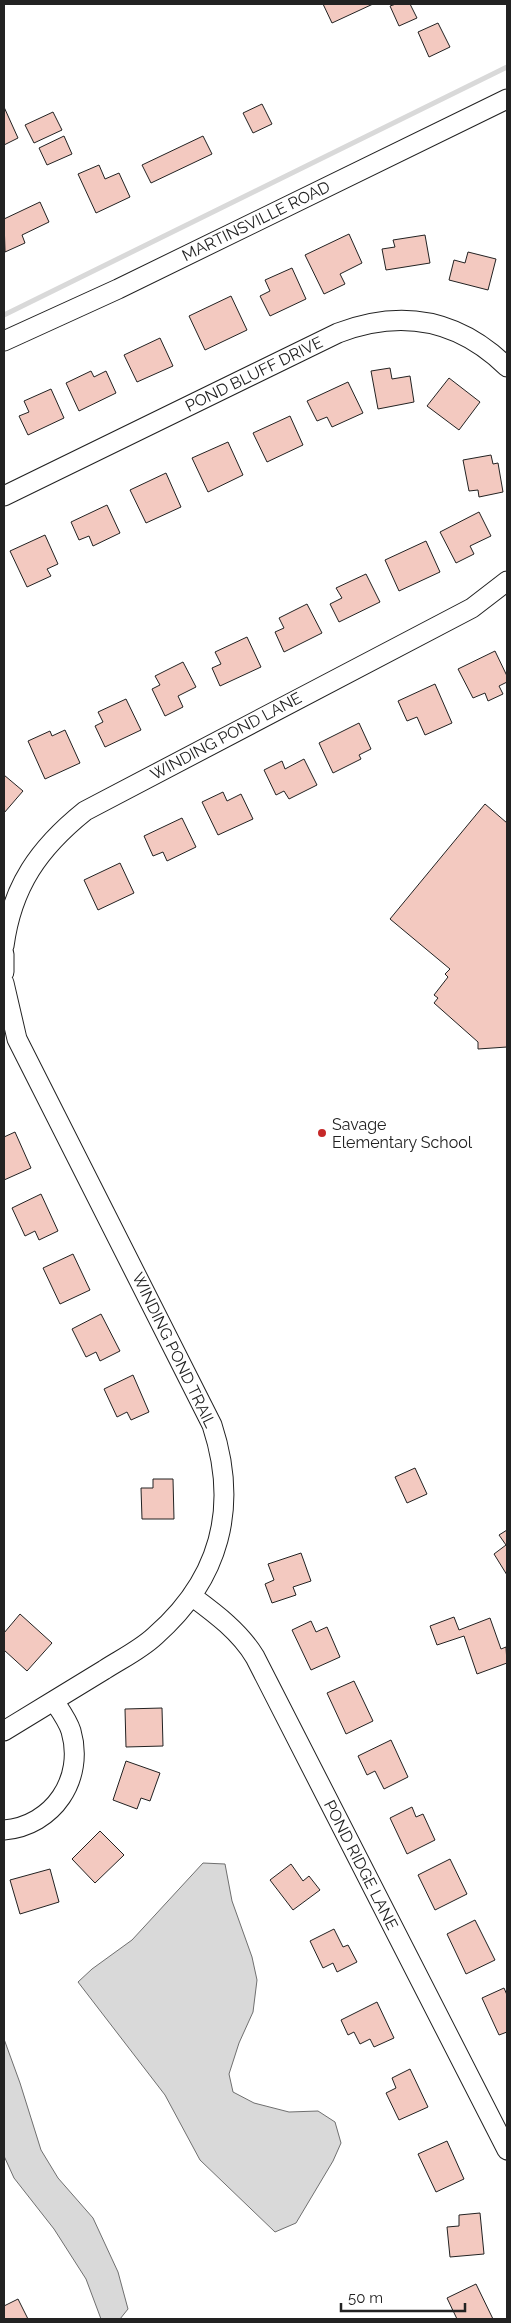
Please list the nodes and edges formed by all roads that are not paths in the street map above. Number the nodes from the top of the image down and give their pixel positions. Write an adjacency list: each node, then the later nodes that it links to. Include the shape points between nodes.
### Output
1 (507, 98): 2 (street, MARTINSVILLE ROAD)
2 (4, 342)
3 (507, 367): 4 (street, POND BLUFF DRIVE, via 476,342 450,329 406,320 363,324)
4 (4, 496)
5 (507, 581): 6 (street, WINDING POND LANE, via 472,608 85,811 48,844 23,881 10,915)
6 (4, 946)
7 (4, 954): 8 (street)
8 (4, 962): 9 (street)
9 (4, 972)
10 (4, 982): 11 (street, WINDING POND TRAIL, via 17,1039 203,1405 220,1447 225,1489 221,1526 210,1563)
11 (193, 1597): 12 (street, WINDING POND TRAIL, via 154,1638); 15 (street, POND RIDGE LANE, via 246,1643 255,1657)
12 (54, 1700): 13 (street, WINDING POND TRAIL); 14 (street, via 71,1730 75,1759 70,1780 56,1806 45,1816 22,1828)
13 (4, 1731)
14 (4, 1830)
15 (507, 2150)

